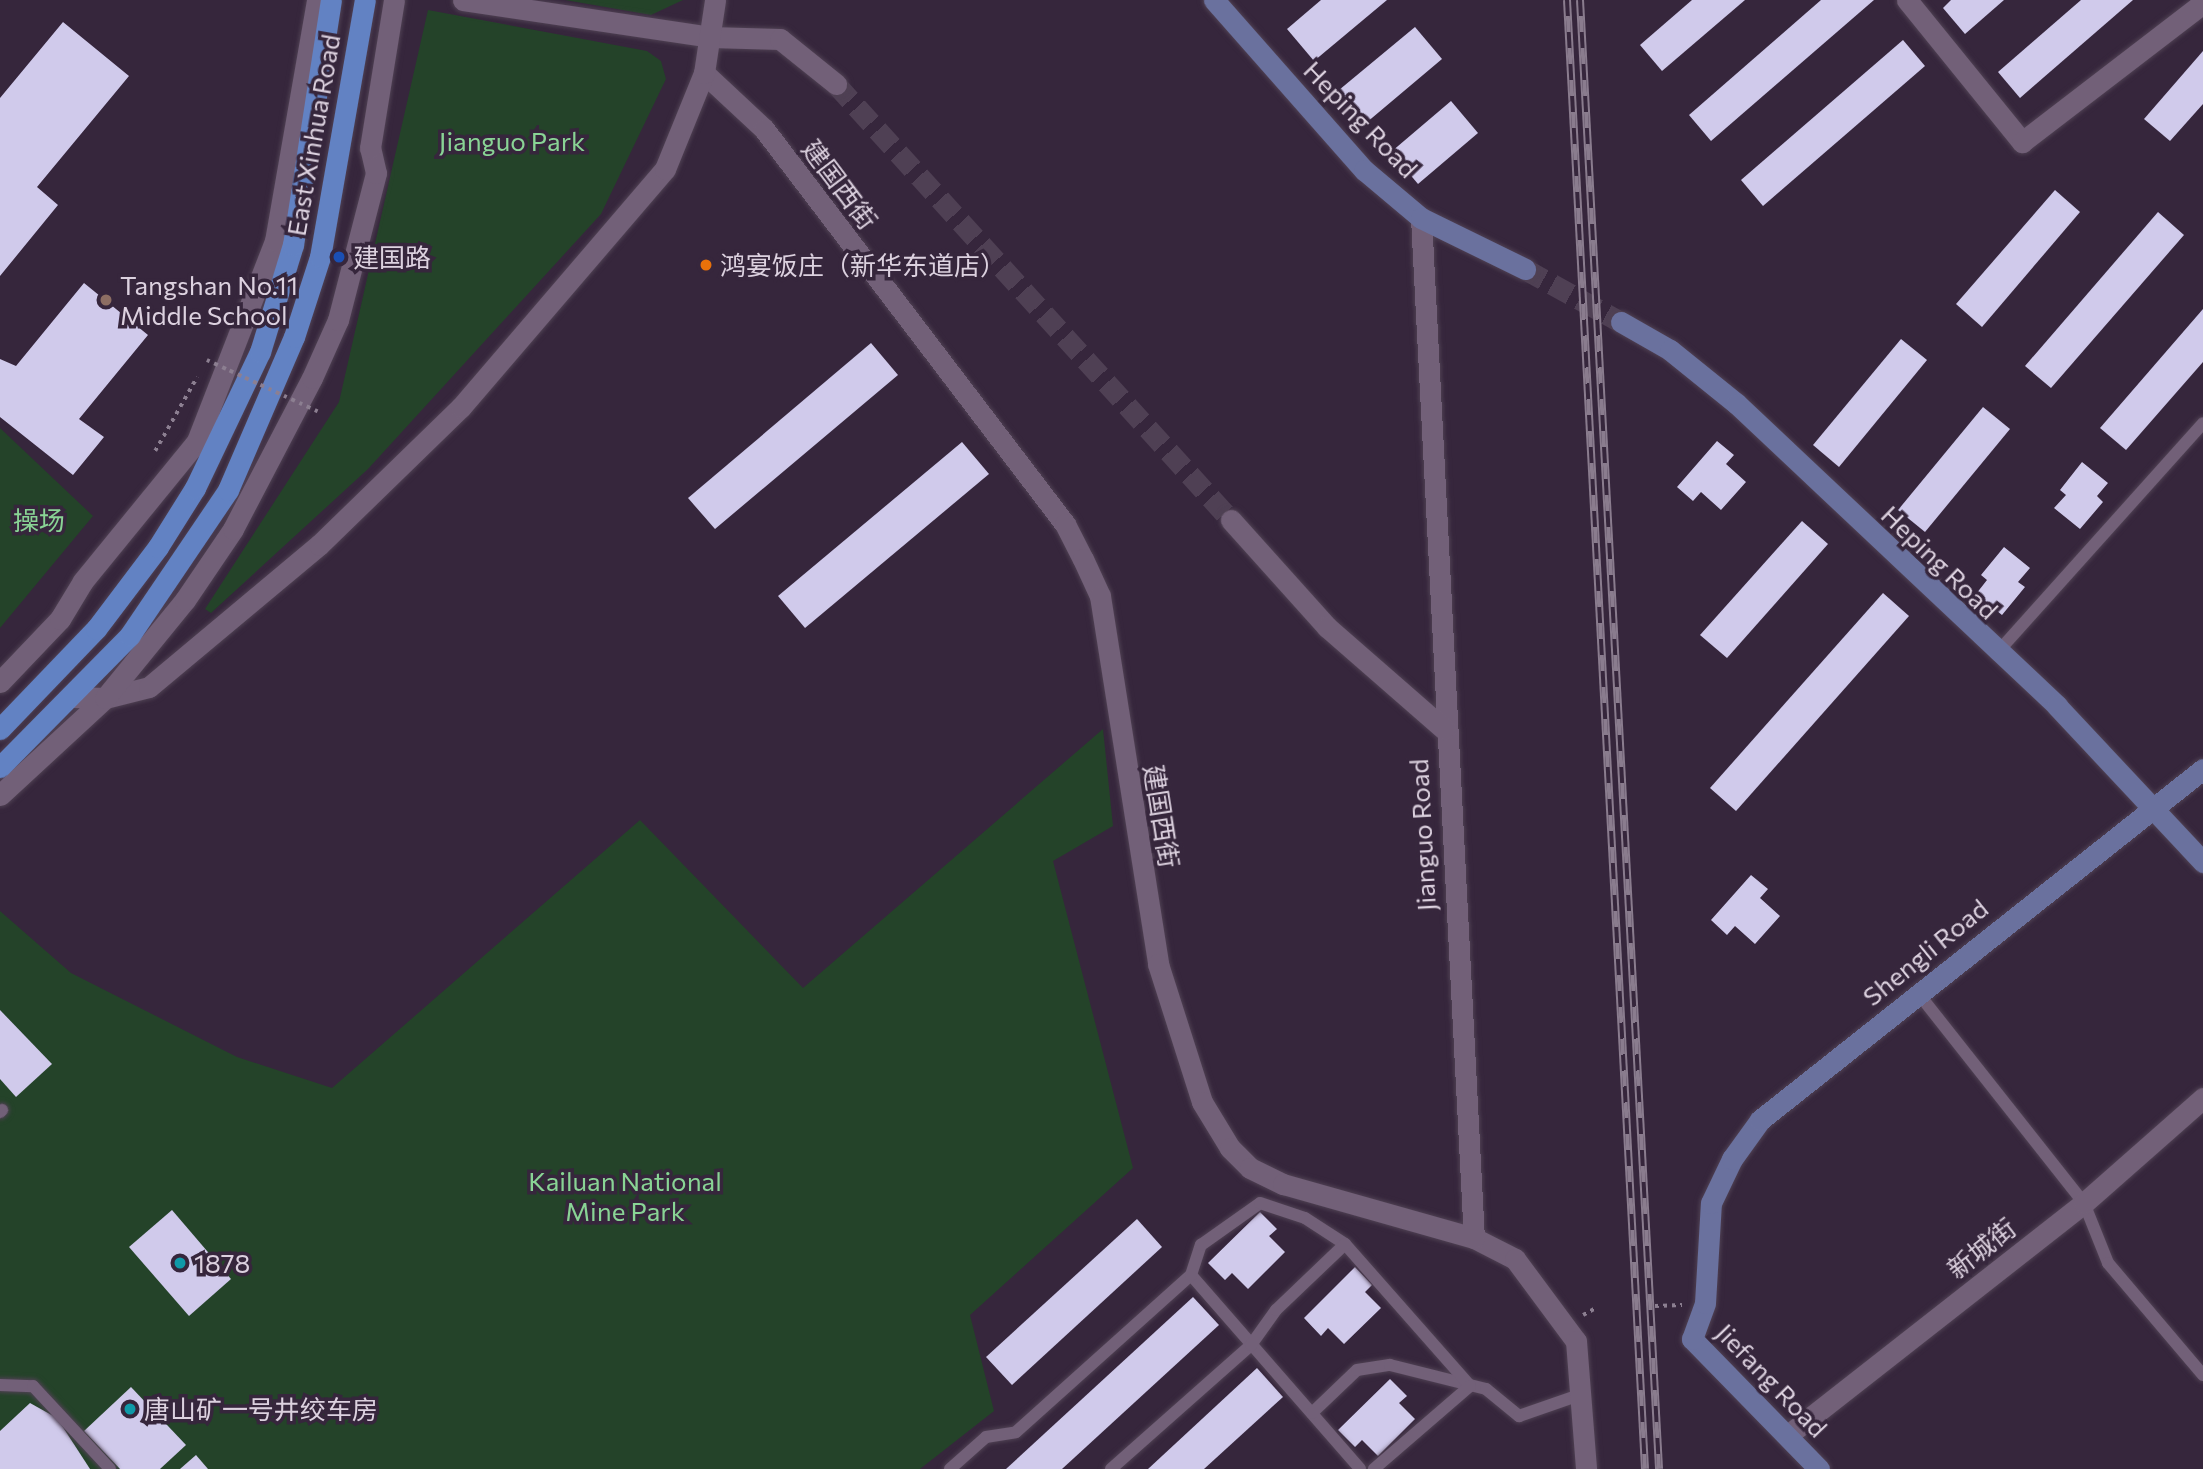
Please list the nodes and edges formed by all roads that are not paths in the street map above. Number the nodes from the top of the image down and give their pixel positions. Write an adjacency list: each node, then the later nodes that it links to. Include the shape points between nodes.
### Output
1 (317, 0): 19 (street, via 275,241 197,441 83,581 60,620)
2 (331, 0): 22 (main road, East Xinhua Road, via 293,245 260,352 229,421 158,547 96,629)
3 (365, 0): 20 (main road, East Xinhua Road, via 320,257 269,400 228,490 187,556 130,635)
4 (394, 0): 21 (street, via 370,148 376,173 338,320 233,529)
5 (463, 0): 10 (street)
6 (715, 0): 10 (street)
7 (1213, 0): 13 (street, Heping Road, via 1364,170)
8 (1907, 0): 9 (street, via 2022,142)
9 (2203, 3)
10 (710, 37): 11 (street); 12 (street, via 780,38)
11 (704, 73): 21 (street, via 665,169 461,407 319,545 149,687); 33 (street, 建国西街, via 764,129 1065,524 1083,559 1100,596 1158,964 1198,1090 1230,1148 1250,1168 1283,1184)
12 (836, 84)
13 (1421, 218): 14 (street, Heping Road); 23 (street)
14 (1525, 269)
15 (1621, 322): 18 (street, Heping Road, via 1670,350 1737,404)
16 (2203, 424): 18 (lane)
17 (1231, 520): 23 (street, Jianguo Road, via 1327,627)
18 (1996, 654): 27 (street, Heping Road, via 2057,706)
19 (0, 682)
20 (73, 697): 21 (street); 24 (main road, East Xinhua Road)
21 (105, 698): 26 (street)
22 (0, 729)
23 (1444, 729): 33 (street, Jianguo Road)
24 (0, 767)
25 (2203, 769): 27 (street, Shengli Road)
26 (0, 795)
27 (2149, 807): 28 (street, Heping Road); 29 (street, Shengli Road)
28 (2203, 862)
29 (1918, 993): 31 (street, Shengli Road, via 1760,1120); 32 (lane)
30 (2203, 1098): 32 (street, 新城街)
31 (1711, 1203): 42 (street, Jiefang Road, via 1705,1303 1692,1339)
32 (2084, 1203): 37 (lane, via 2108,1263); 42 (street, 新城街)
33 (1474, 1238): 40 (street, 建国西街, via 1515,1259 1566,1324 1580,1356)
34 (1345, 1244): 35 (lane, via 1306,1218 1260,1203 1201,1245); 36 (lane, via 1276,1310); 39 (lane)
35 (1191, 1275): 36 (lane); 45 (lane, via 1016,1432 986,1437)
36 (1251, 1345): 41 (lane); 43 (lane)
37 (2203, 1375)
38 (0, 1385): 44 (lane, via 33,1386)
39 (1470, 1385): 40 (lane, via 1486,1389 1519,1416); 41 (lane, via 1390,1365 1357,1370); 47 (lane)
40 (1582, 1394): 48 (street, 建国西街)
41 (1312, 1413): 46 (lane)
42 (1788, 1435): 49 (street, Jiefang Road)
43 (1114, 1468)
44 (110, 1469)
45 (950, 1469)
46 (1360, 1469)
47 (1374, 1469)
48 (1586, 1469)
49 (1819, 1469)

